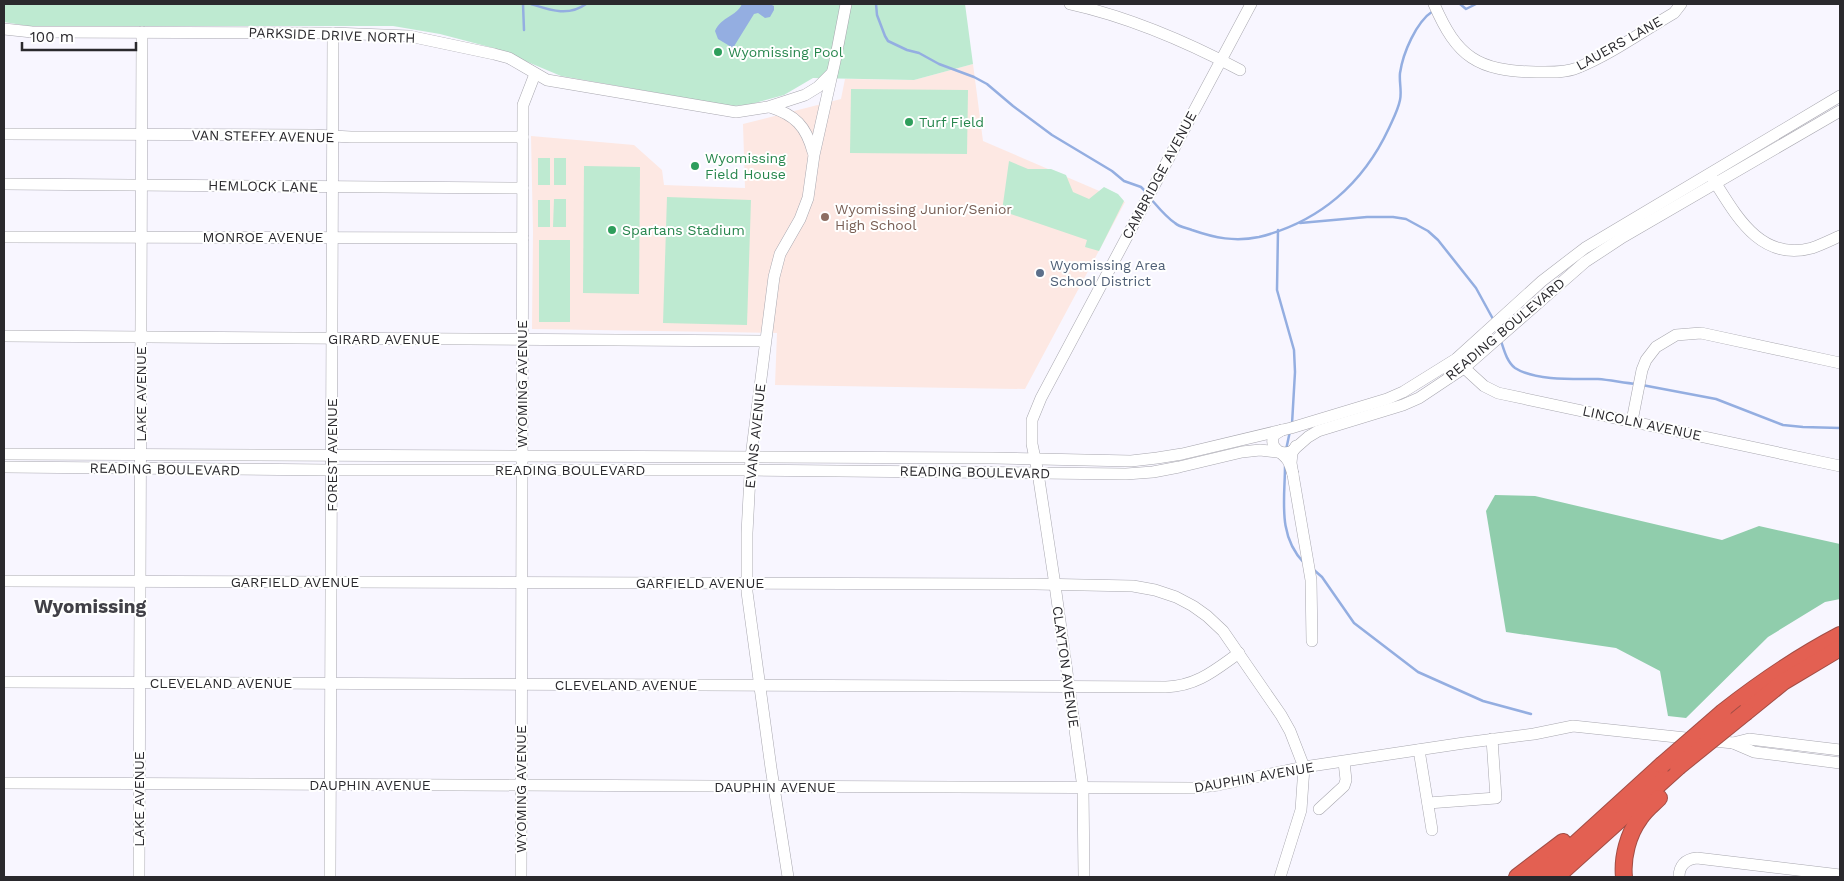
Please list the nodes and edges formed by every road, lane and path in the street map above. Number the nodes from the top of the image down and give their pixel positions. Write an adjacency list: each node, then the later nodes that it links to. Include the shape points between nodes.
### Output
1 (846, 4): 11 (street, EVANS AVENUE)
2 (1070, 4): 9 (street, via 1134,23)
3 (1251, 4): 9 (street, CAMBRIDGE AVENUE)
4 (1434, 4): 5 (street, LAUERS LANE, via 1450,36 1470,57 1504,70 1551,72 1575,69 1595,60 1674,13)
5 (1682, 4)
6 (4, 29): 7 (street, PARKSIDE DRIVE NORTH)
7 (142, 32): 8 (street, PARKSIDE DRIVE NORTH); 17 (street, LAKE AVENUE)
8 (332, 34): 12 (street, PARKSIDE DRIVE NORTH, via 390,34 435,41 509,58); 18 (street, FOREST AVENUE)
9 (1220, 60): 10 (street); 49 (street, CAMBRIDGE AVENUE, via 1035,408 1031,432)
10 (1240, 70)
11 (832, 73): 14 (street, PARKSIDE DRIVE NORTH, via 805,95); 20 (street, EVANS AVENUE)
12 (535, 74): 14 (street, PARKSIDE DRIVE NORTH, via 565,84 722,110); 19 (street, WYOMING AVENUE, via 523,105)
13 (1840, 96): 21 (street, READING BOULEVARD)
14 (768, 107): 20 (street, via 785,112 800,124 810,138)
15 (1840, 111): 23 (street, READING BOULEVARD)
16 (4, 134): 17 (street, VAN STEFFY AVENUE)
17 (142, 135): 18 (street, VAN STEFFY AVENUE); 24 (street, LAKE AVENUE)
18 (333, 136): 19 (street, VAN STEFFY AVENUE); 25 (street, FOREST AVENUE)
19 (523, 137): 26 (street, WYOMING AVENUE)
20 (814, 155): 36 (street, EVANS AVENUE, via 805,208 777,262)
21 (1710, 173): 23 (street); 37 (street, READING BOULEVARD, via 1585,248 1542,281)
22 (4, 184): 24 (street, HEMLOCK LANE)
23 (1716, 184): 28 (street, via 1744,226 1774,247 1812,248); 39 (street, READING BOULEVARD, via 1584,262)
24 (142, 186): 25 (street, HEMLOCK LANE); 27 (street, LAKE AVENUE)
25 (332, 187): 26 (street, HEMLOCK LANE); 30 (street, FOREST AVENUE)
26 (523, 188): 31 (street, WYOMING AVENUE)
27 (141, 236): 29 (street, MONROE AVENUE); 30 (street, MONROE AVENUE); 33 (street, LAKE AVENUE)
28 (1840, 236)
29 (4, 237)
30 (332, 238): 31 (street, MONROE AVENUE); 34 (street, FOREST AVENUE)
31 (523, 238): 35 (street, WYOMING AVENUE)
32 (4, 336): 33 (street, GIRARD AVENUE)
33 (141, 338): 34 (street, GIRARD AVENUE); 45 (street, LAKE AVENUE)
34 (332, 339): 35 (street, GIRARD AVENUE); 46 (street, FOREST AVENUE)
35 (522, 340): 36 (street, GIRARD AVENUE); 47 (street, WYOMING AVENUE)
36 (765, 342): 48 (street, EVANS AVENUE)
37 (1456, 359): 39 (street, LINCOLN AVENUE); 41 (street, READING BOULEVARD, via 1395,396)
38 (1840, 363): 40 (street, via 1701,333 1676,335 1656,347 1646,360)
39 (1464, 368): 40 (street, LINCOLN AVENUE, via 1484,386 1498,393); 42 (street, READING BOULEVARD, via 1419,398 1318,431)
40 (1632, 421): 50 (street, LINCOLN AVENUE)
41 (1282, 430): 42 (street, via 1295,434); 43 (street, via 1274,434 1272,441); 49 (street, READING BOULEVARD, via 1182,454 1131,461)
42 (1294, 449): 43 (street, READING BOULEVARD, via 1286,454); 57 (street, via 1291,458)
43 (1280, 453): 56 (street, READING BOULEVARD, via 1242,452 1153,472); 57 (street)
44 (4, 454): 45 (street, READING BOULEVARD)
45 (141, 454): 46 (street, READING BOULEVARD); 52 (street, LAKE AVENUE)
46 (331, 454): 47 (street, READING BOULEVARD); 53 (street, FOREST AVENUE)
47 (521, 455): 48 (street, READING BOULEVARD); 54 (street, WYOMING AVENUE)
48 (751, 457): 49 (street, READING BOULEVARD); 55 (street, EVANS AVENUE)
49 (1035, 458): 56 (street, CLAYTON AVENUE)
50 (1840, 466)
51 (4, 467): 52 (street, READING BOULEVARD)
52 (141, 468): 53 (street, READING BOULEVARD); 59 (street, LAKE AVENUE)
53 (331, 470): 54 (street, READING BOULEVARD); 60 (street, FOREST AVENUE)
54 (522, 470): 55 (street, READING BOULEVARD); 61 (street, WYOMING AVENUE)
55 (750, 470): 56 (street, READING BOULEVARD); 62 (street, EVANS AVENUE)
56 (1038, 473): 63 (street, CLAYTON AVENUE)
57 (1293, 474): 65 (street, via 1311,580)
58 (4, 581): 59 (street, GARFIELD AVENUE)
59 (140, 582): 60 (street, GARFIELD AVENUE); 69 (street, LAKE AVENUE)
60 (331, 582): 61 (street, GARFIELD AVENUE); 70 (street, FOREST AVENUE)
61 (522, 583): 62 (street, GARFIELD AVENUE); 71 (street, WYOMING AVENUE)
62 (747, 583): 63 (street, GARFIELD AVENUE); 72 (street, EVANS AVENUE)
63 (1055, 585): 67 (street, GARFIELD AVENUE, via 1133,586 1170,594 1207,616); 73 (street, CLAYTON AVENUE)
64 (1840, 635): 81 (highway, bridge, via 1793,661 1723,712)
65 (1312, 641)
66 (1840, 648): 81 (highway, bridge, via 1783,682)
67 (1240, 653): 73 (street, CLEVELAND AVENUE, via 1188,685); 80 (street, GARFIELD AVENUE, via 1286,724)
68 (4, 682): 69 (street, CLEVELAND AVENUE)
69 (139, 682): 70 (street, CLEVELAND AVENUE); 83 (street, LAKE AVENUE)
70 (330, 683): 71 (street, CLEVELAND AVENUE); 84 (street, FOREST AVENUE)
71 (522, 684): 72 (street, CLEVELAND AVENUE); 85 (street, WYOMING AVENUE)
72 (760, 685): 73 (street, CLEVELAND AVENUE); 86 (street, EVANS AVENUE)
73 (1069, 687): 87 (street, CLAYTON AVENUE)
74 (1492, 739): 75 (street, DAUPHIN AVENUE, via 1573,726); 76 (street, DAUPHIN AVENUE); 89 (street, via 1496,798)
75 (1733, 743): 77 (street, via 1749,739); 79 (street, via 1754,752)
76 (1419, 750): 78 (street, DAUPHIN AVENUE); 89 (street)
77 (1840, 750)
78 (1344, 762): 80 (street, DAUPHIN AVENUE); 90 (street, via 1344,786)
79 (1840, 763)
80 (1304, 767): 87 (street, DAUPHIN AVENUE, via 1208,787); 98 (street, via 1301,810)
81 (1675, 767): 88 (highway); 101 (highway); 102 (highway, via 1640,818 1627,847)
82 (4, 783): 83 (street, DAUPHIN AVENUE)
83 (139, 784): 84 (street, DAUPHIN AVENUE); 93 (street, LAKE AVENUE)
84 (330, 785): 85 (street, DAUPHIN AVENUE); 94 (street, FOREST AVENUE)
85 (521, 786): 86 (street, DAUPHIN AVENUE); 95 (street, WYOMING AVENUE)
86 (774, 787): 87 (street, DAUPHIN AVENUE); 96 (street, EVANS AVENUE)
87 (1083, 788): 97 (street, CLAYTON AVENUE)
88 (1635, 788): 99 (highway); 100 (highway)
89 (1428, 803): 91 (street)
90 (1319, 809)
91 (1432, 830)
92 (1840, 875): 103 (street, via 1696,858 1681,866)
93 (139, 877)
94 (330, 877)
95 (521, 877)
96 (788, 877)
97 (1084, 877)
98 (1280, 877)
99 (1517, 877)
100 (1539, 877)
101 (1556, 877)
102 (1624, 877)
103 (1678, 877)

